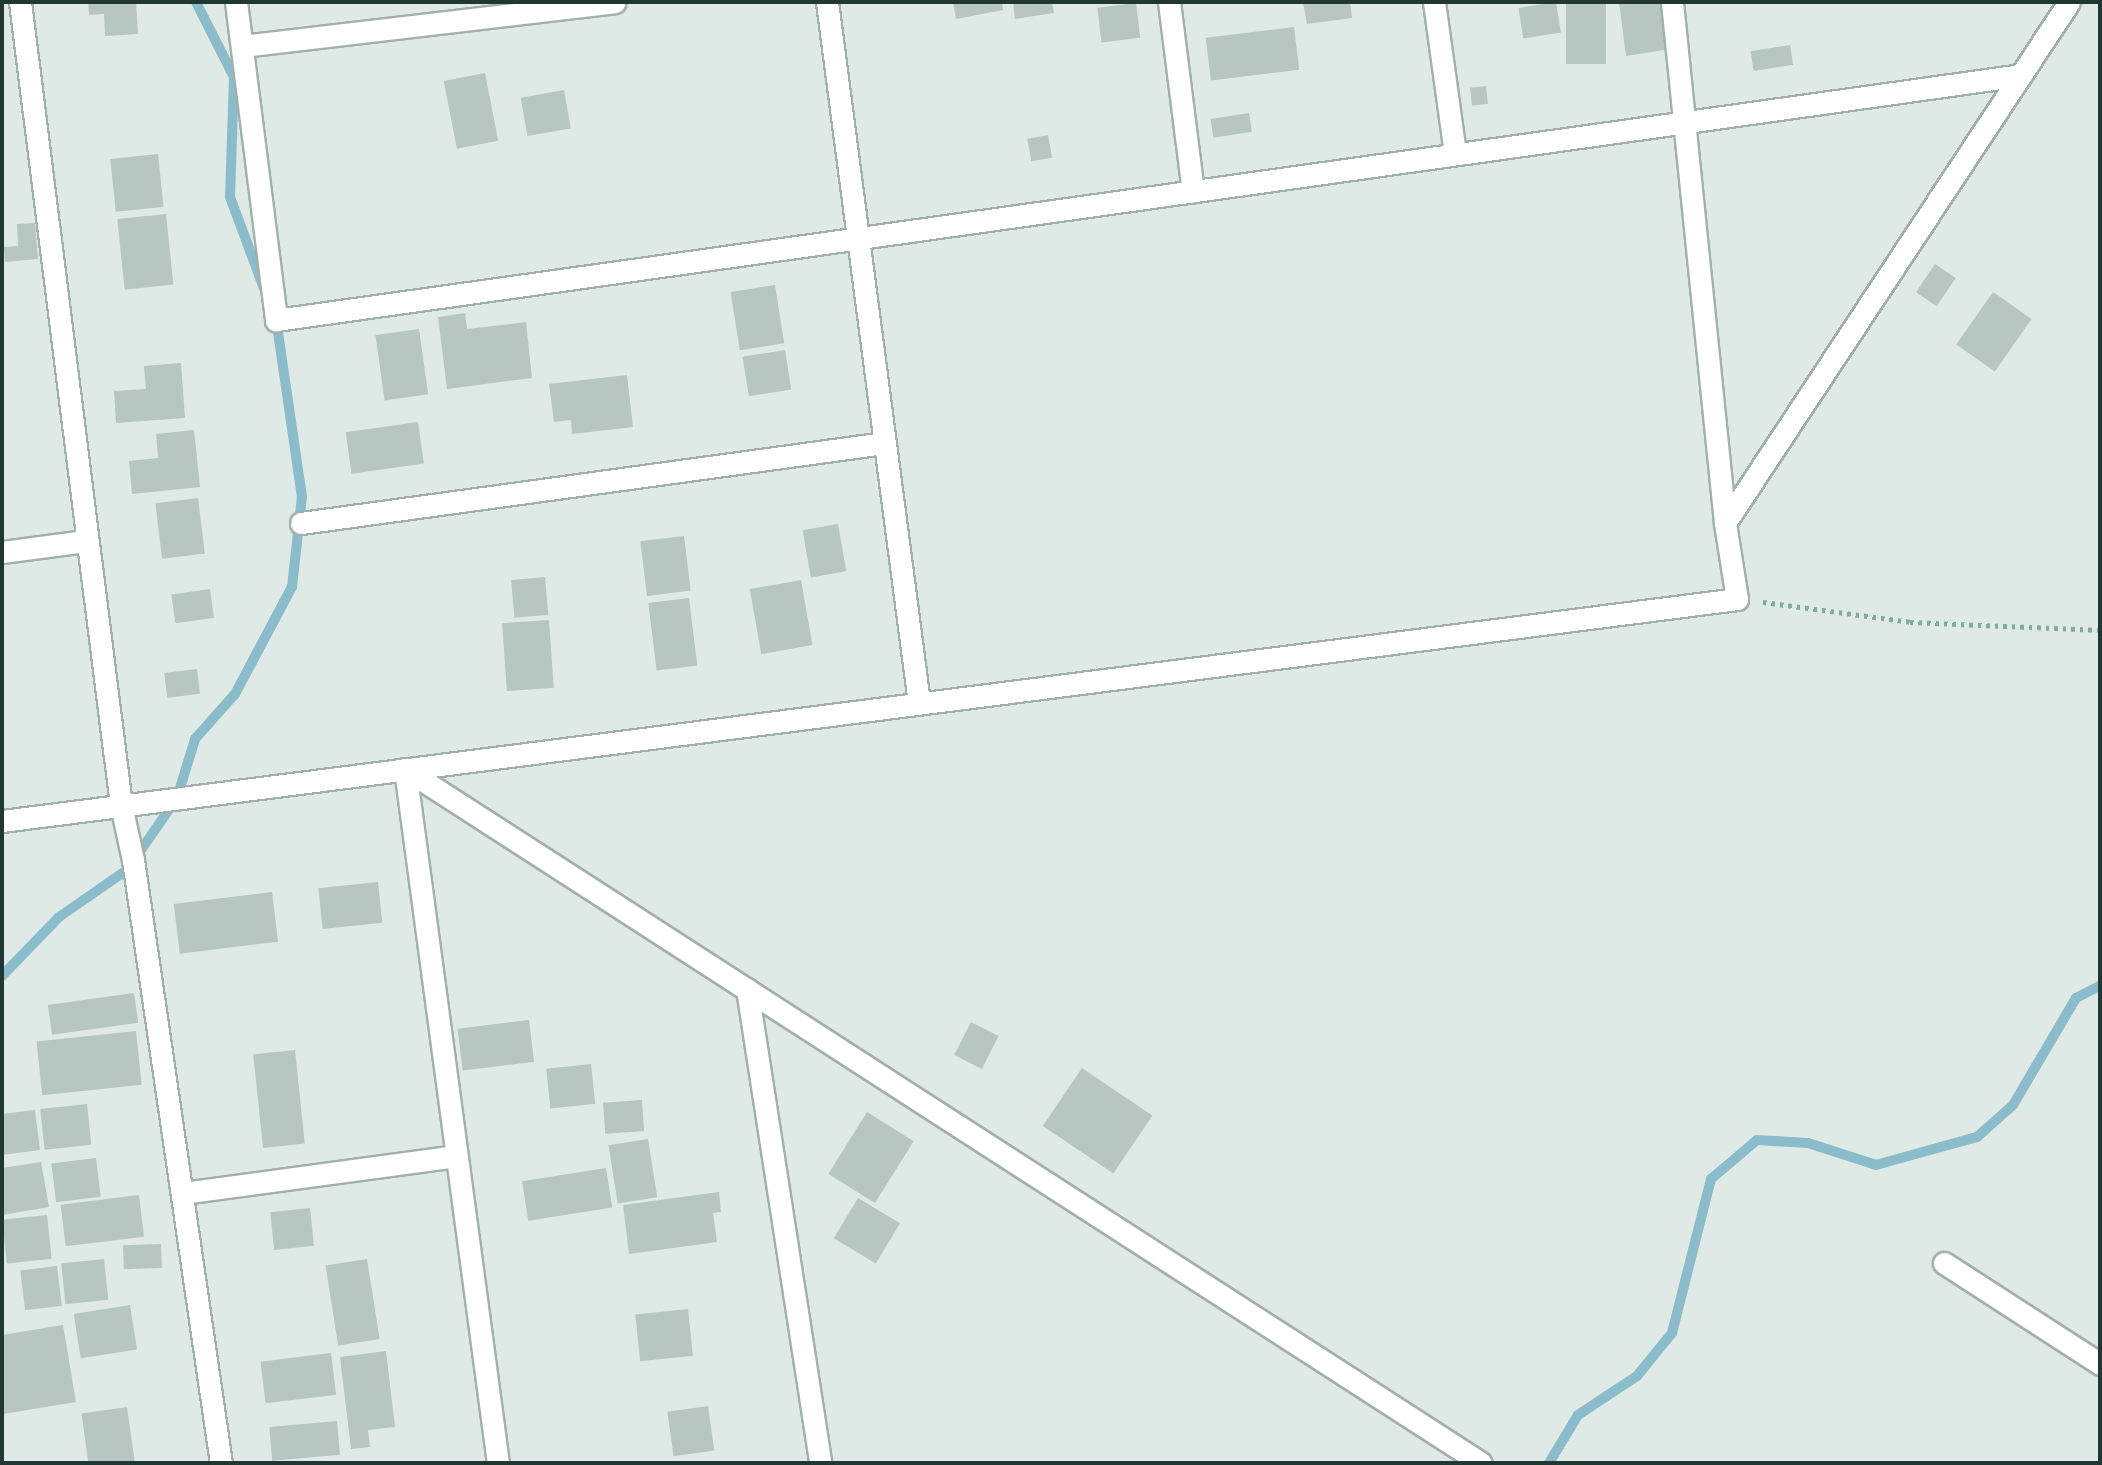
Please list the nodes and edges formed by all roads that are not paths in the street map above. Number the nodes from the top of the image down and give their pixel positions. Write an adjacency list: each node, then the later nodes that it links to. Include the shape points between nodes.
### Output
1 (20, 2): 19 (street)
2 (236, 2): 10 (street)
3 (614, 2): 9 (street)
4 (827, 2): 15 (street)
5 (1170, 2): 14 (street)
6 (1434, 2): 13 (street)
7 (1672, 2): 12 (street)
8 (2070, 2): 11 (street)
9 (513, 8): 10 (street)
10 (242, 46): 15 (street, via 276,320)
11 (2021, 75): 12 (street); 18 (street)
12 (1685, 122): 13 (street); 18 (street)
13 (1455, 154): 14 (street)
14 (1193, 191): 15 (street)
15 (858, 238): 16 (street)
16 (884, 443): 17 (street); 21 (street)
17 (301, 523)
18 (1725, 523): 21 (street, via 1737,599)
19 (86, 541): 20 (street); 23 (street)
20 (2, 552)
21 (919, 703): 22 (street)
22 (405, 769): 23 (street); 25 (street); 26 (street)
23 (121, 805): 24 (street); 27 (street)
24 (2, 821)
25 (747, 989): 32 (street); 33 (street)
26 (456, 1156): 27 (street); 31 (street)
27 (183, 1193): 30 (street)
28 (1944, 1263): 29 (street)
29 (2100, 1364)
30 (222, 1463)
31 (498, 1463)
32 (820, 1463)
33 (1481, 1463)

